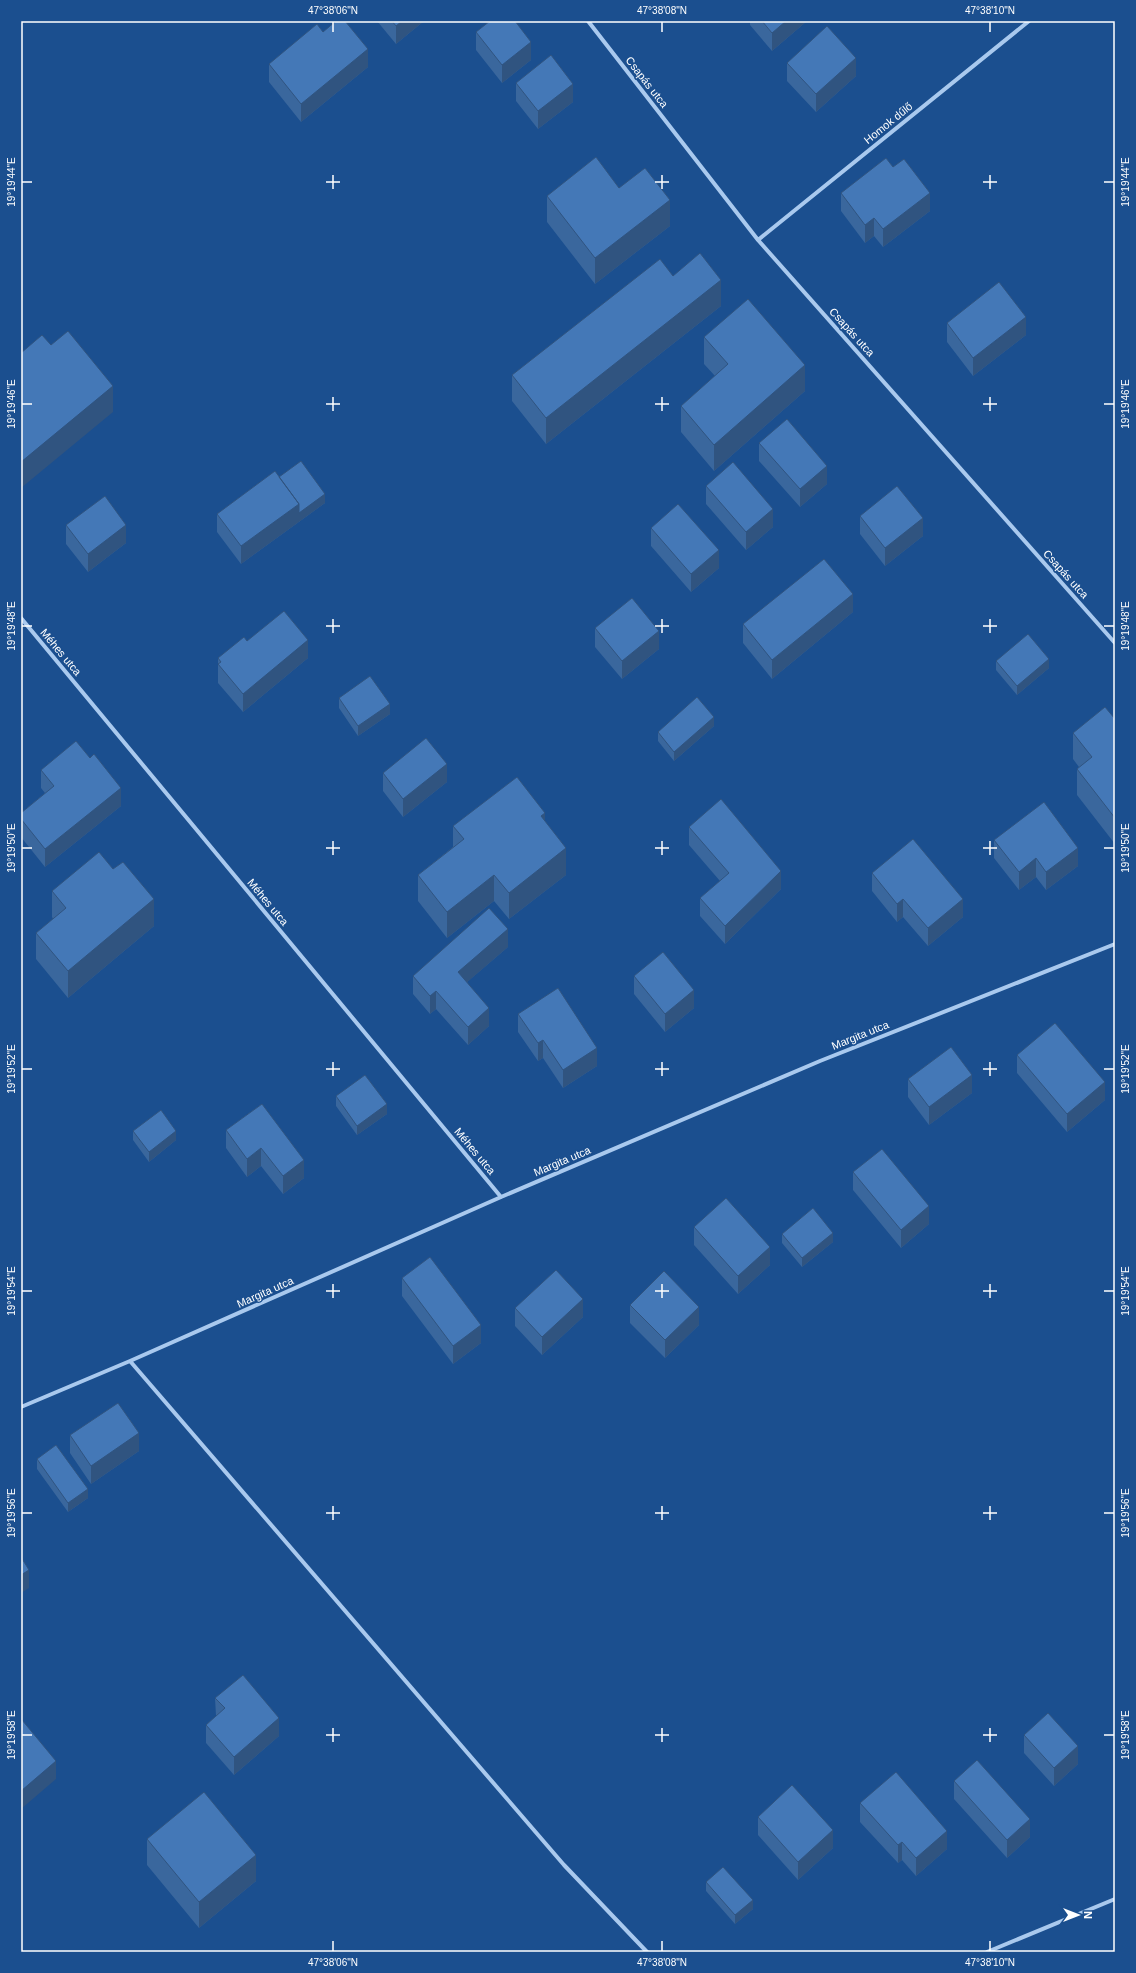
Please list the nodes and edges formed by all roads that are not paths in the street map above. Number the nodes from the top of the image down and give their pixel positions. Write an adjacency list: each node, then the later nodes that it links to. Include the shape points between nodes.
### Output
1 (588, 21): 3 (street, Csapás utca)
2 (1029, 21): 3 (street, Homok dűlő)
3 (758, 240): 5 (street, Csapás utca)
4 (21, 618): 7 (street, Méhes utca)
5 (1114, 641)
6 (1115, 944): 7 (street, Margita utca, via 820,1061)
7 (501, 1197): 8 (street, Margita utca)
8 (130, 1361): 9 (street, Margita utca); 11 (street, via 564,1865)
9 (21, 1407)
10 (1115, 1899): 12 (street)
11 (647, 1952)
12 (987, 1952)

